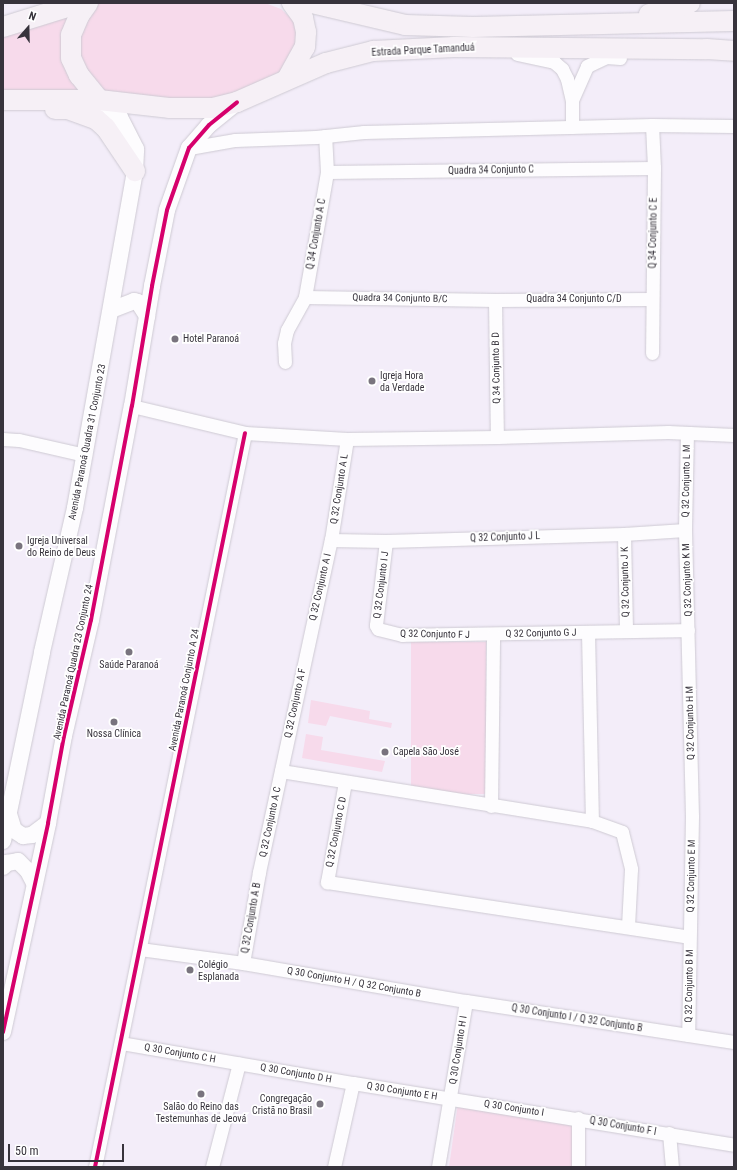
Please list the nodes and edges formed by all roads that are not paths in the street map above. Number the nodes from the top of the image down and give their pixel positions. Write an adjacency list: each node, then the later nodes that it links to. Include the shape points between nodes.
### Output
1 (80, 3): 8 (main road)
2 (88, 3): 14 (main road, via 71,35 71,58 79,75)
3 (292, 3): 12 (main road, via 303,18 306,32 305,47)
4 (312, 3): 7 (main road, Estrada Parque Tamanduá, via 405,25)
5 (690, 3): 7 (main road, via 674,9)
6 (734, 21): 7 (main road, Estrada Parque Tamanduá)
7 (580, 25)
8 (3, 26)
9 (484, 47): 10 (main road, Estrada Parque Tamanduá); 12 (main road, Estrada Parque Tamanduá, via 372,52 326,63); 15 (street, via 554,62 562,69 567,79)
10 (707, 49): 11 (main road, Estrada Parque Tamanduá); 15 (street, via 669,58 606,57 598,60 587,66)
11 (734, 51)
12 (287, 79): 16 (main road, Estrada Parque Tamanduá)
13 (3, 100): 14 (main road, Estrada Parque Tamanduá)
14 (98, 100): 16 (main road, Estrada Parque Tamanduá, via 169,108 213,108); 24 (street, Avenida Paranoá Quadra 31 Conjunto 23, via 120,117 136,149)
15 (572, 100): 20 (street)
16 (237, 102): 22 (street, via 209,125)
17 (3, 107): 24 (main road, via 68,109 96,119 106,128)
18 (652, 125): 19 (street); 20 (street); 23 (street, Q 34 Conjunto C E)
19 (734, 126)
20 (572, 127): 21 (street, via 364,132)
21 (320, 137): 22 (street, via 235,140); 25 (street, Q 34 Conjunto A C)
22 (189, 148): 30 (street, Avenida Paranoá Quadra 23 Conjunto 24, via 167,210)
23 (654, 168): 25 (street, Quadra 34 Conjunto C); 27 (street, Q 34 Conjunto C E)
24 (135, 171): 29 (street, Avenida Paranoá Quadra 31 Conjunto 23)
25 (327, 172): 26 (street, Q 34 Conjunto A C)
26 (305, 297): 28 (street, Quadra 34 Conjunto B/C); 32 (street, Q 34 Conjunto A C, via 284,343)
27 (652, 299): 28 (street, Quadra 34 Conjunto C/D); 31 (street, Q 34 Conjunto C E)
28 (495, 300): 37 (street, Q 34 Conjunto B D)
29 (111, 310): 30 (street, via 134,301 138,302); 40 (street, Avenida Paranoá Quadra 31 Conjunto 23)
30 (147, 316): 33 (street, Avenida Paranoá Quadra 23 Conjunto 24)
31 (652, 353)
32 (285, 362)
33 (132, 406): 34 (street); 57 (street, Avenida Paranoá Quadra 23 Conjunto 24, via 91,620 64,736)
34 (244, 433): 39 (street); 64 (street, Avenida Paranoá Conjunto A 24)
35 (687, 433): 36 (street); 37 (street); 41 (street, Q 32 Conjunto L M)
36 (734, 435)
37 (498, 437): 39 (street)
38 (3, 439): 40 (street, via 19,440)
39 (347, 439): 43 (street, Q 32 Conjunto A L)
40 (85, 455): 54 (street, Avenida Paranoá Quadra 31 Conjunto 23)
41 (686, 530): 42 (street, Q 32 Conjunto J L); 46 (street, Q 32 Conjunto K M)
42 (624, 534): 44 (street, Q 32 Conjunto J L); 47 (street, Q 32 Conjunto J K)
43 (330, 540): 44 (street, Q 32 Conjunto J L); 50 (street, Q 32 Conjunto A I)
44 (386, 541): 45 (street, Q 32 Conjunto I J, via 376,625)
45 (378, 629): 49 (street, Q 32 Conjunto F J, via 402,635)
46 (688, 630): 47 (street, Q 32 Conjunto G J); 55 (street, Q 32 Conjunto H M)
47 (626, 631): 48 (street, Q 32 Conjunto G J)
48 (588, 632): 49 (street, Q 32 Conjunto G J); 56 (street)
49 (493, 634): 53 (street)
50 (309, 635): 51 (street, Q 32 Conjunto A F)
51 (281, 771): 52 (street); 60 (street, Q 32 Conjunto A C)
52 (345, 782): 53 (street); 62 (street, Q 32 Conjunto C D, via 327,882)
53 (491, 806): 56 (street)
54 (9, 814): 57 (street, via 14,830 23,836 32,834); 58 (street, Avenida Paranoá Quadra 31 Conjunto 23)
55 (692, 816): 63 (street, Q 32 Conjunto E M)
56 (592, 821): 62 (street, via 622,832 625,838 631,869)
57 (48, 823): 61 (street, Avenida Paranoá Quadra 23 Conjunto 24)
58 (3, 841)
59 (3, 867): 61 (street, via 7,863 18,861 28,871)
60 (259, 872): 65 (street, Q 32 Conjunto A B)
61 (34, 883): 67 (street, Avenida Paranoá Quadra 23 Conjunto 24)
62 (628, 927): 63 (street)
63 (689, 937): 68 (street, Q 32 Conjunto B M)
64 (140, 949): 65 (street, Q 30 Conjunto H / Q 32 Conjunto B); 70 (street, Avenida Paranoá Conjunto A 24)
65 (243, 963): 66 (street, Q 30 Conjunto H / Q 32 Conjunto B)
66 (466, 1001): 68 (street, Q 30 Conjunto I / Q 32 Conjunto B); 73 (street, Q 30 Conjunto H I)
67 (3, 1032)
68 (688, 1035): 69 (street, Q 30 Conjunto I / Q 32 Conjunto B)
69 (734, 1042)
70 (120, 1043): 71 (street, Q 30 Conjunto C H); 77 (street, Avenida Paranoá Conjunto A 24)
71 (239, 1063): 72 (street, Q 30 Conjunto D H); 78 (street)
72 (353, 1083): 73 (street, Q 30 Conjunto E H); 79 (street)
73 (450, 1098): 74 (street, Q 30 Conjunto I); 80 (street, Q 30 Conjunto H I)
74 (578, 1118): 75 (street, Q 30 Conjunto F I); 81 (street)
75 (669, 1134): 76 (street, Q 30 Conjunto F I); 82 (street)
76 (734, 1145)
77 (95, 1167)
78 (212, 1167)
79 (334, 1167)
80 (438, 1167)
81 (578, 1167)
82 (672, 1167)

